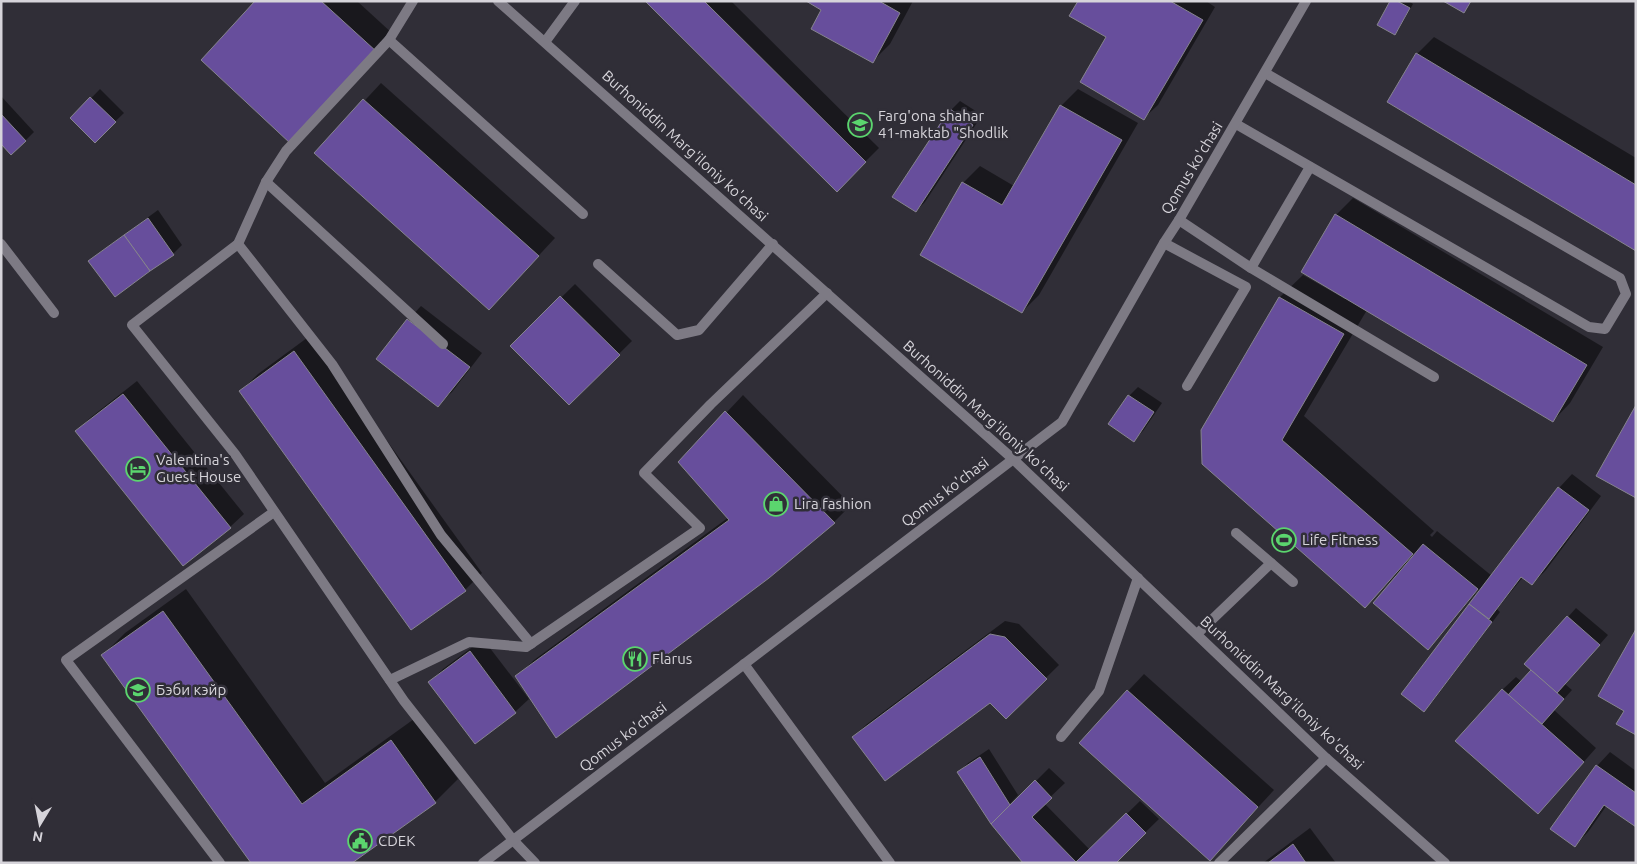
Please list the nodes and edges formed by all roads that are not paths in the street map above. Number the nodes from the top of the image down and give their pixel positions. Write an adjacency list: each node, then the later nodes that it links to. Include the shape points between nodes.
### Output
1 (412, 1): 5 (street)
2 (498, 1): 6 (street, Burhoniddin Marg'iloniy ko'chasi)
3 (575, 1): 6 (street)
4 (1306, 1): 7 (street, Qomus ko'chasi)
5 (389, 40): 10 (street, via 286,151); 11 (street)
6 (546, 42): 16 (street, Burhoniddin Marg'iloniy ko'chasi)
7 (1265, 74): 8 (street, Qomus ko'chasi); 9 (street, via 1620,278 1626,294 1605,329 1589,327)
8 (1236, 124): 9 (street); 12 (street, Qomus ko'chasi)
9 (1310, 167): 18 (street)
10 (266, 182): 15 (street); 21 (street)
11 (583, 214)
12 (1179, 220): 13 (street, Qomus ko'chasi); 18 (street)
13 (1164, 243): 23 (street, via 1246,287); 24 (street, Qomus ko'chasi, via 1062,422)
14 (1, 244): 20 (street)
15 (238, 244): 25 (street, via 132,326 235,454); 31 (street, via 332,364 441,535)
16 (773, 244): 17 (street, via 699,330 677,335); 19 (street, Burhoniddin Marg'iloniy ko'chasi)
17 (598, 264)
18 (1251, 268): 22 (street)
19 (827, 293): 24 (street, Burhoniddin Marg'iloniy ko'chasi); 31 (street, via 644,473 700,528)
20 (54, 313)
21 (443, 344)
22 (1434, 377)
23 (1187, 386)
24 (1013, 459): 28 (street, Burhoniddin Marg'iloniy ko'chasi); 32 (street, Qomus ko'chasi)
25 (274, 512): 33 (street); 37 (street, via 66,660)
26 (1236, 533): 27 (street)
27 (1271, 563): 29 (street); 30 (street)
28 (1138, 578): 30 (street, Burhoniddin Marg'iloniy ko'chasi); 34 (street, via 1099,691)
29 (1293, 582)
30 (1197, 634): 35 (street, Burhoniddin Marg'iloniy ko'chasi)
31 (531, 644): 33 (street, via 526,647 468,642)
32 (744, 664): 36 (street, Qomus ko'chasi); 40 (street)
33 (390, 680): 36 (street)
34 (1061, 737)
35 (1326, 758): 41 (street); 42 (street, Burhoniddin Marg'iloniy ko'chasi)
36 (513, 840): 38 (street, Qomus ko'chasi); 39 (street)
37 (220, 863)
38 (483, 863)
39 (535, 863)
40 (890, 863)
41 (1219, 863)
42 (1445, 863)

